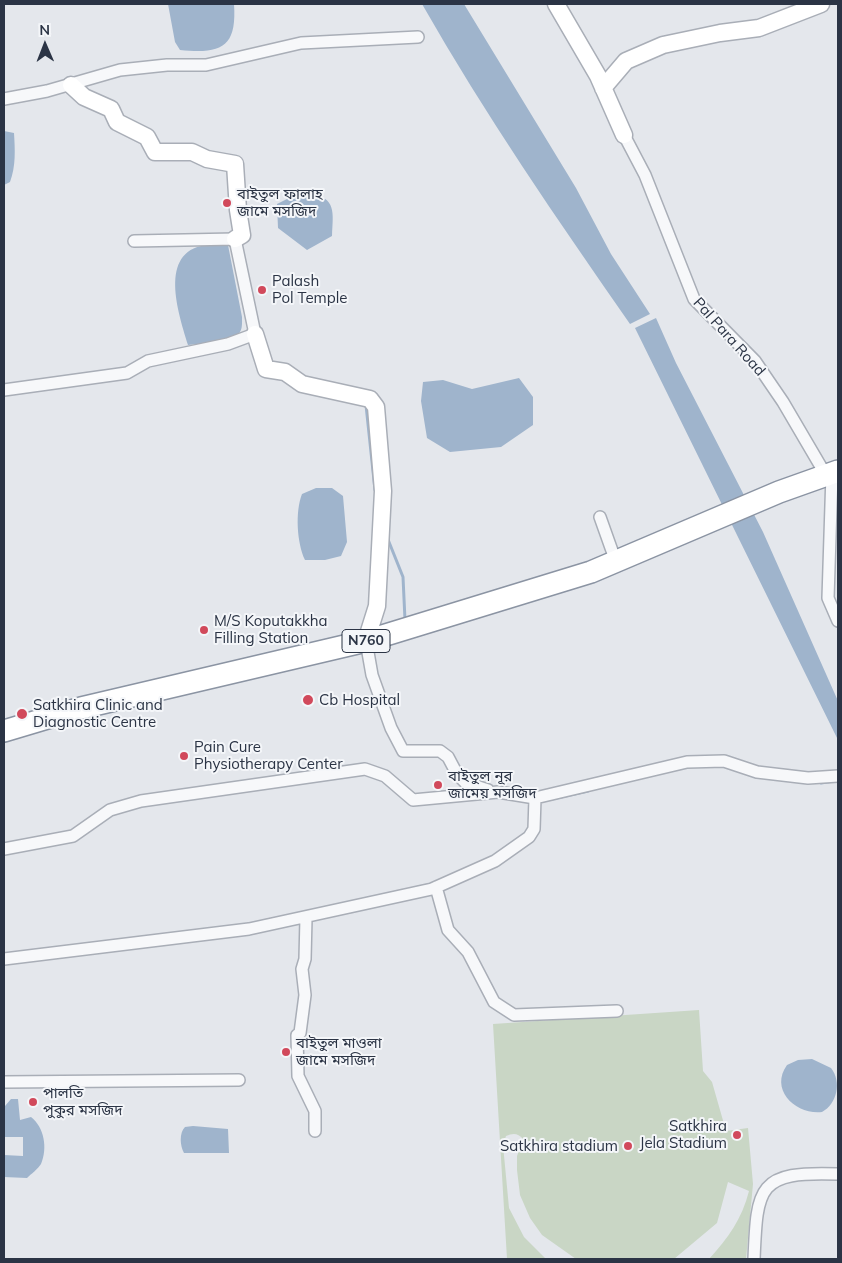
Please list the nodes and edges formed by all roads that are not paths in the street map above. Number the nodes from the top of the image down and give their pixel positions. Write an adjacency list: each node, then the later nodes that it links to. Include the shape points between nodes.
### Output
1 (556, 4): 5 (street)
2 (821, 4): 5 (street, via 759,28 663,44 626,61)
3 (418, 37): 4 (street, via 301,43 206,65 120,70)
4 (71, 85): 6 (street); 8 (street, via 84,97 111,109 117,122 147,136 155,152 192,152 207,159 236,164 242,235)
5 (603, 88): 7 (street)
6 (4, 99)
7 (624, 135): 12 (street, Pal Para Road, via 646,175 694,299 755,361)
8 (235, 239): 9 (street); 10 (street)
9 (134, 241)
10 (254, 334): 11 (street, via 228,344 148,360 127,373); 16 (street, via 266,369 285,372 302,384 370,399 376,407 382,521 377,606)
11 (4, 390)
12 (832, 474): 14 (highway, N760, via 780,492); 15 (street, via 828,598)
13 (600, 517): 14 (street)
14 (616, 562): 16 (highway, N760)
15 (838, 621)
16 (366, 641): 17 (highway, N760, via 81,708); 19 (street, via 372,675 403,751 440,751 466,783)
17 (4, 731)
18 (838, 776): 20 (street, via 808,778 757,772 724,761 687,762)
19 (498, 792): 20 (street); 21 (street, via 413,800 385,776 365,769 141,801 110,810 73,836)
20 (535, 798): 22 (street, via 534,829 529,837 494,861)
21 (4, 849)
22 (436, 887): 23 (street); 25 (street, via 448,930 468,952 494,1002 514,1015)
23 (306, 918): 24 (street, via 249,929); 28 (street, via 306,959 302,969 305,995 297,1036 298,1076 315,1111)
24 (4, 959)
25 (617, 1010)
26 (239, 1080): 27 (street)
27 (4, 1082)
28 (315, 1131)
29 (838, 1174): 30 (street, via 785,1177 771,1183 760,1198 756,1213)
30 (754, 1259)

